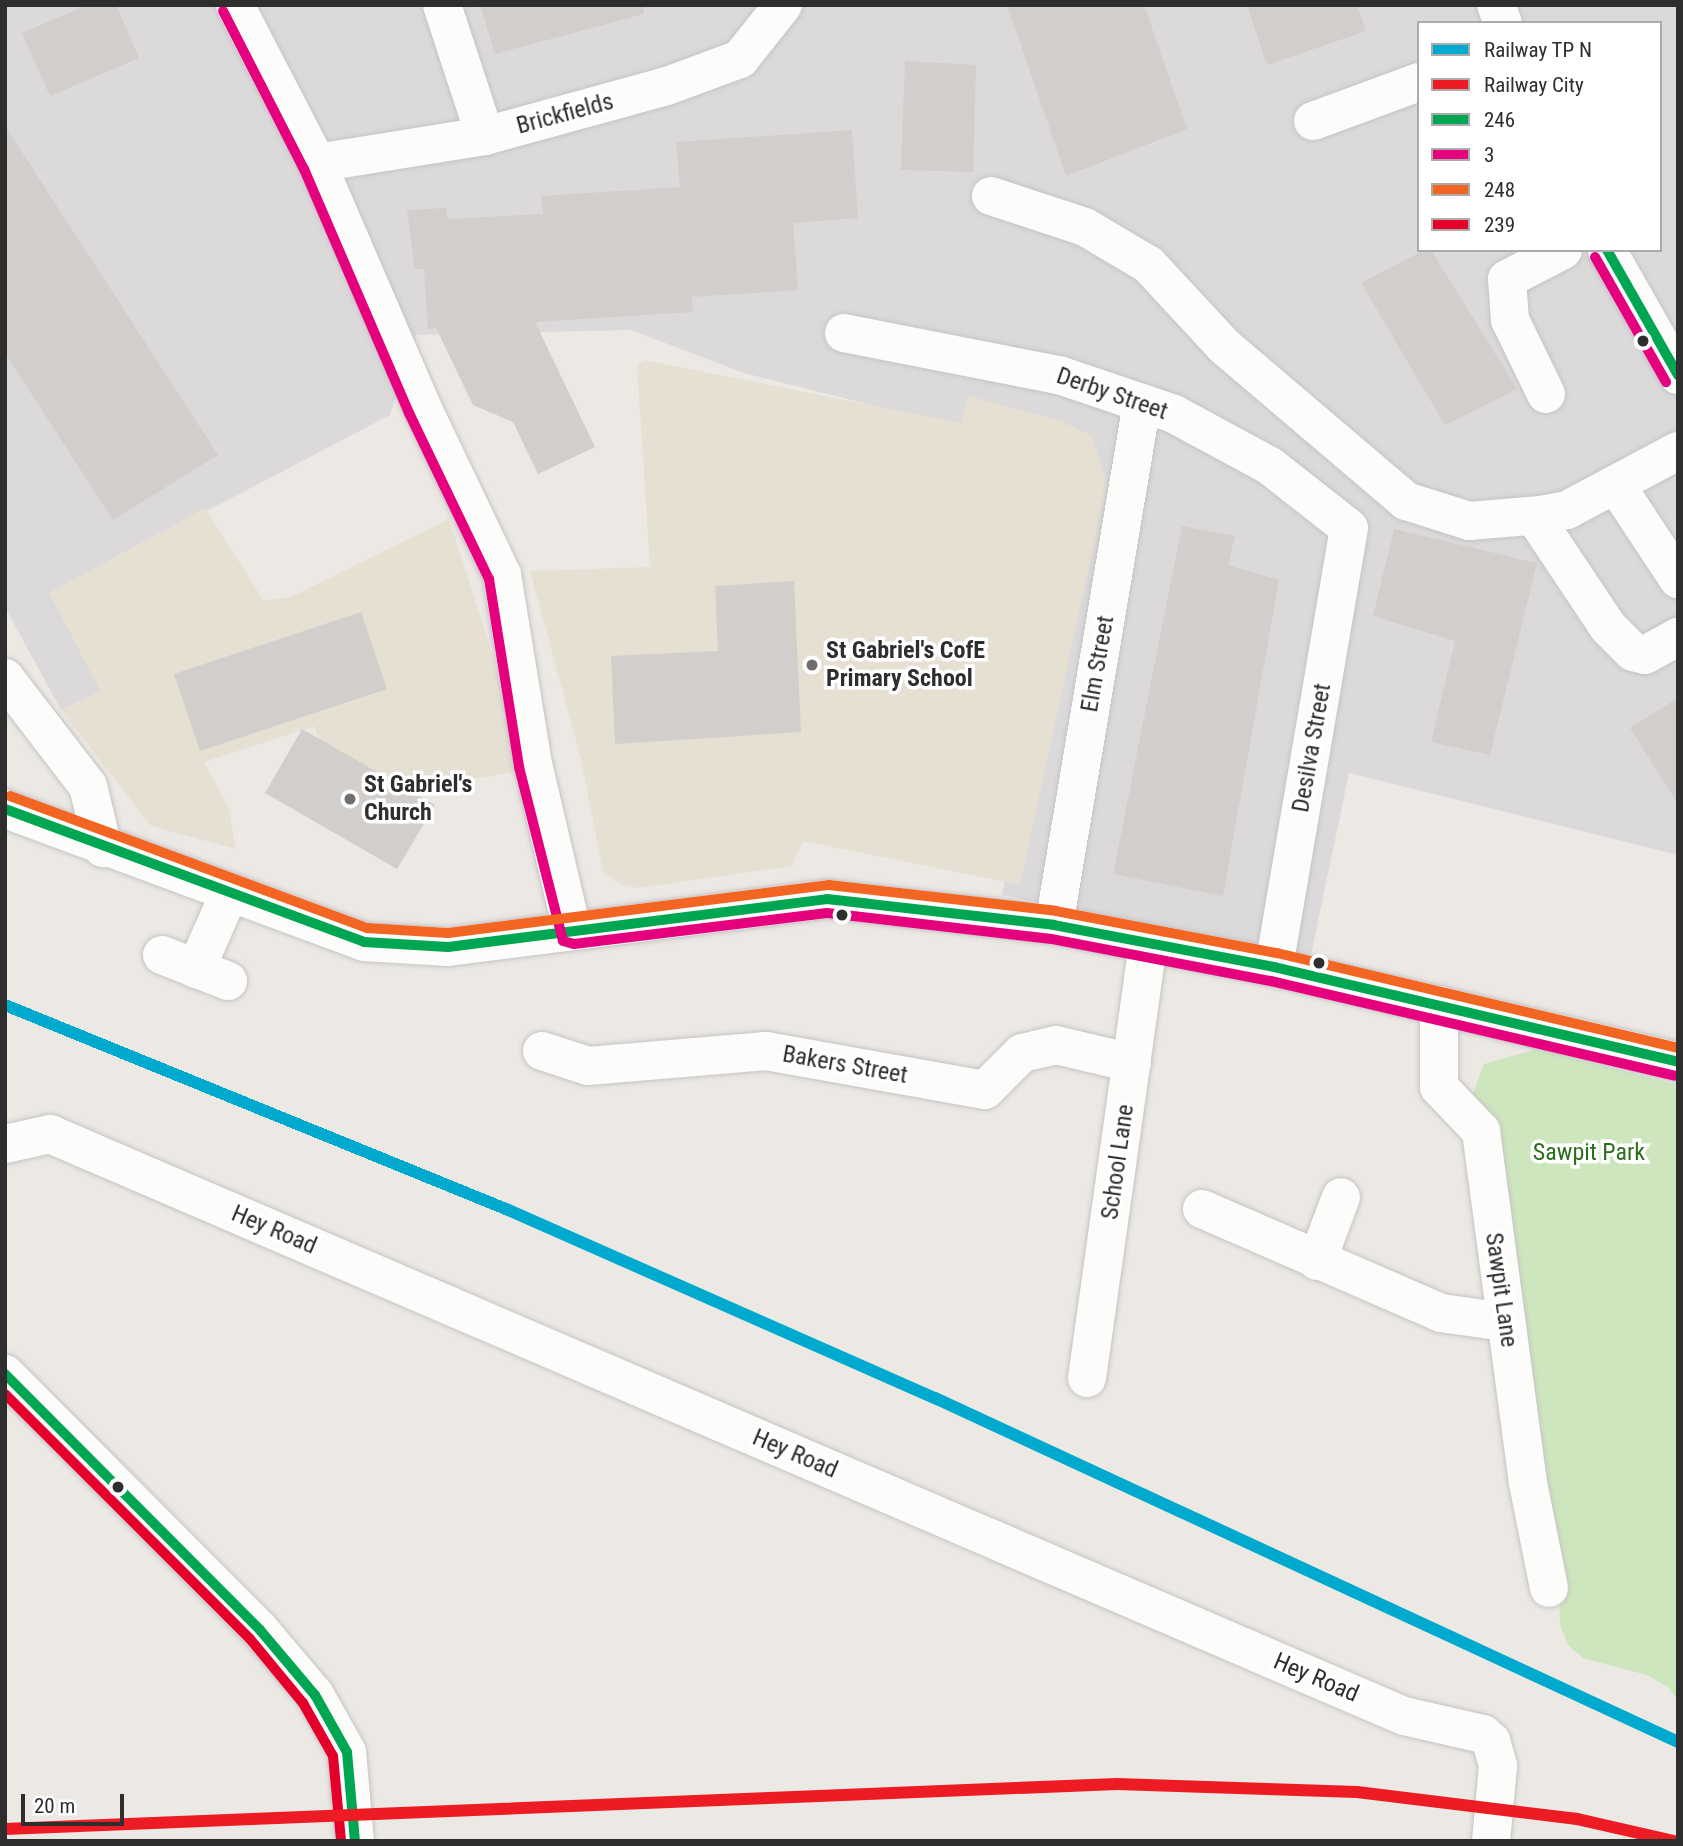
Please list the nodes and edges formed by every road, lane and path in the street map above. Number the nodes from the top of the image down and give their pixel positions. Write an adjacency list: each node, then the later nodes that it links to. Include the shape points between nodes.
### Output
1 (235, 5): 7 (street)
2 (442, 5): 6 (street)
3 (783, 5): 6 (street, Brickfields, via 740,59 667,86)
4 (1417, 83): 5 (street)
5 (1313, 121)
6 (485, 136): 7 (street, Brickfields)
7 (317, 163): 26 (street, via 422,407 502,575 533,764)
8 (991, 196): 17 (street, via 1085,227 1149,265 1224,346 1406,501 1469,521)
9 (1559, 252): 13 (street, via 1507,279 1510,320)
10 (1608, 252): 12 (street)
11 (844, 333): 14 (street, Derby Street, via 1059,375)
12 (1678, 375)
13 (1546, 394)
14 (1142, 403): 18 (street, Derby Street, via 1174,414 1270,466); 25 (street, Elm Street)
15 (1678, 450): 16 (street)
16 (1616, 485): 17 (street, via 1567,510); 19 (street)
17 (1534, 516): 20 (street, via 1608,627 1633,652 1645,655)
18 (1349, 528): 28 (street, Desilva Street)
19 (1678, 579)
20 (1678, 636)
21 (5, 678): 23 (street, via 88,786)
22 (5, 809): 23 (street)
23 (103, 848): 24 (street)
24 (229, 894): 26 (street, via 364,942 448,947); 29 (street)
25 (1054, 925): 26 (street, via 827,899); 27 (street)
26 (572, 930)
27 (1147, 945): 28 (street); 33 (street, School Lane)
28 (1274, 967): 30 (street)
29 (196, 968)
30 (1439, 1005): 32 (street); 38 (street, Sawpit Lane, via 1439,1087 1480,1131)
31 (542, 1051): 33 (street, Bakers Street, via 588,1066 766,1051 985,1090 1022,1052 1056,1045)
32 (1678, 1062)
33 (1132, 1063): 39 (street, School Lane)
34 (5, 1144): 43 (street, Hey Road, via 50,1134 1405,1716 1483,1734 1491,1741 1498,1766)
35 (1340, 1196): 37 (street)
36 (1202, 1209): 37 (street)
37 (1317, 1261): 38 (street, via 1441,1313)
38 (1505, 1322): 41 (street, Sawpit Lane, via 1528,1483)
39 (1087, 1378)
40 (12, 1393): 42 (street, via 260,1630 315,1695 348,1752)
41 (1549, 1588)
42 (355, 1841)
43 (1491, 1841)

